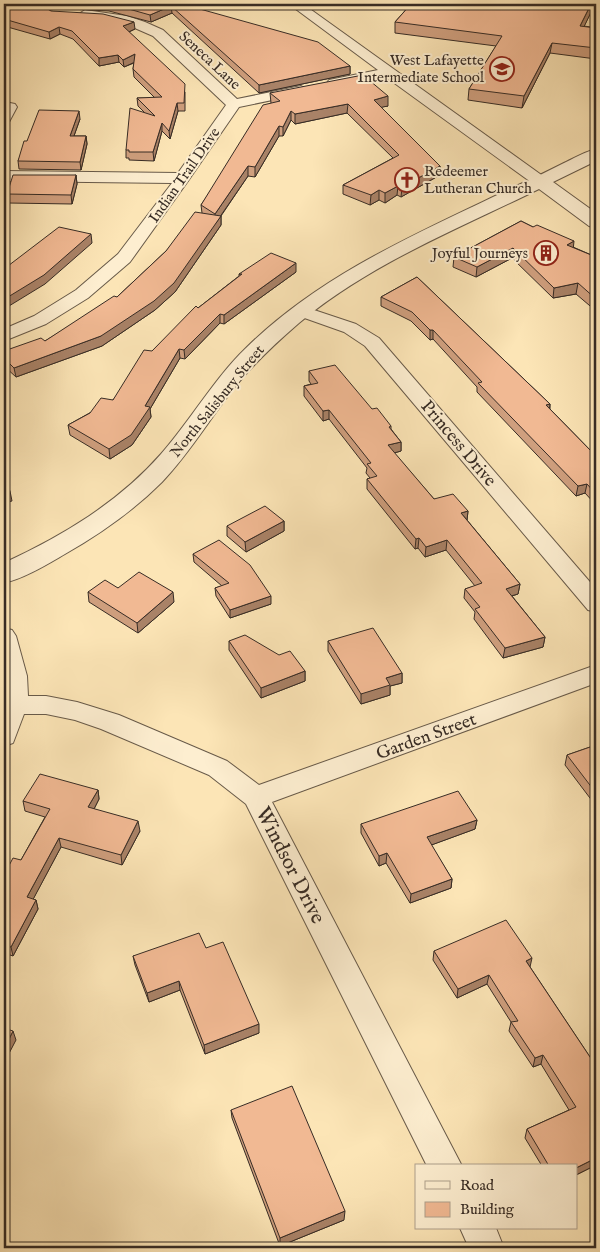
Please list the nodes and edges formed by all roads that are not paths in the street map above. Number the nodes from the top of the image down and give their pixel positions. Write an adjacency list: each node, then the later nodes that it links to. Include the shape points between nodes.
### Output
1 (295, 4): 3 (street)
2 (71, 13): 4 (street, Seneca Lane, via 100,14 146,25)
3 (389, 72): 4 (street); 8 (street)
4 (234, 104): 7 (street, Indian Trail Drive)
5 (596, 154): 8 (street, North Salisbury Street)
6 (4, 176): 7 (street)
7 (183, 178): 11 (street, Indian Trail Drive, via 124,258 82,294 40,320)
8 (541, 182): 9 (street); 10 (street, North Salisbury Street, via 360,272)
9 (596, 222)
10 (302, 311): 12 (street, North Salisbury Street, via 265,341 238,370 144,486 95,524 37,559); 13 (street, Princess Drive, via 350,328 372,342)
11 (4, 335)
12 (4, 574)
13 (596, 604)
14 (4, 636): 16 (street, via 14,676)
15 (596, 674): 18 (street, Garden Street)
16 (15, 705): 17 (street); 18 (street, Windsor Drive, via 46,705 110,722 218,768)
17 (4, 736)
18 (256, 797): 19 (street, Windsor Drive)
19 (444, 1164)
20 (478, 1230): 21 (street)
21 (487, 1248)

